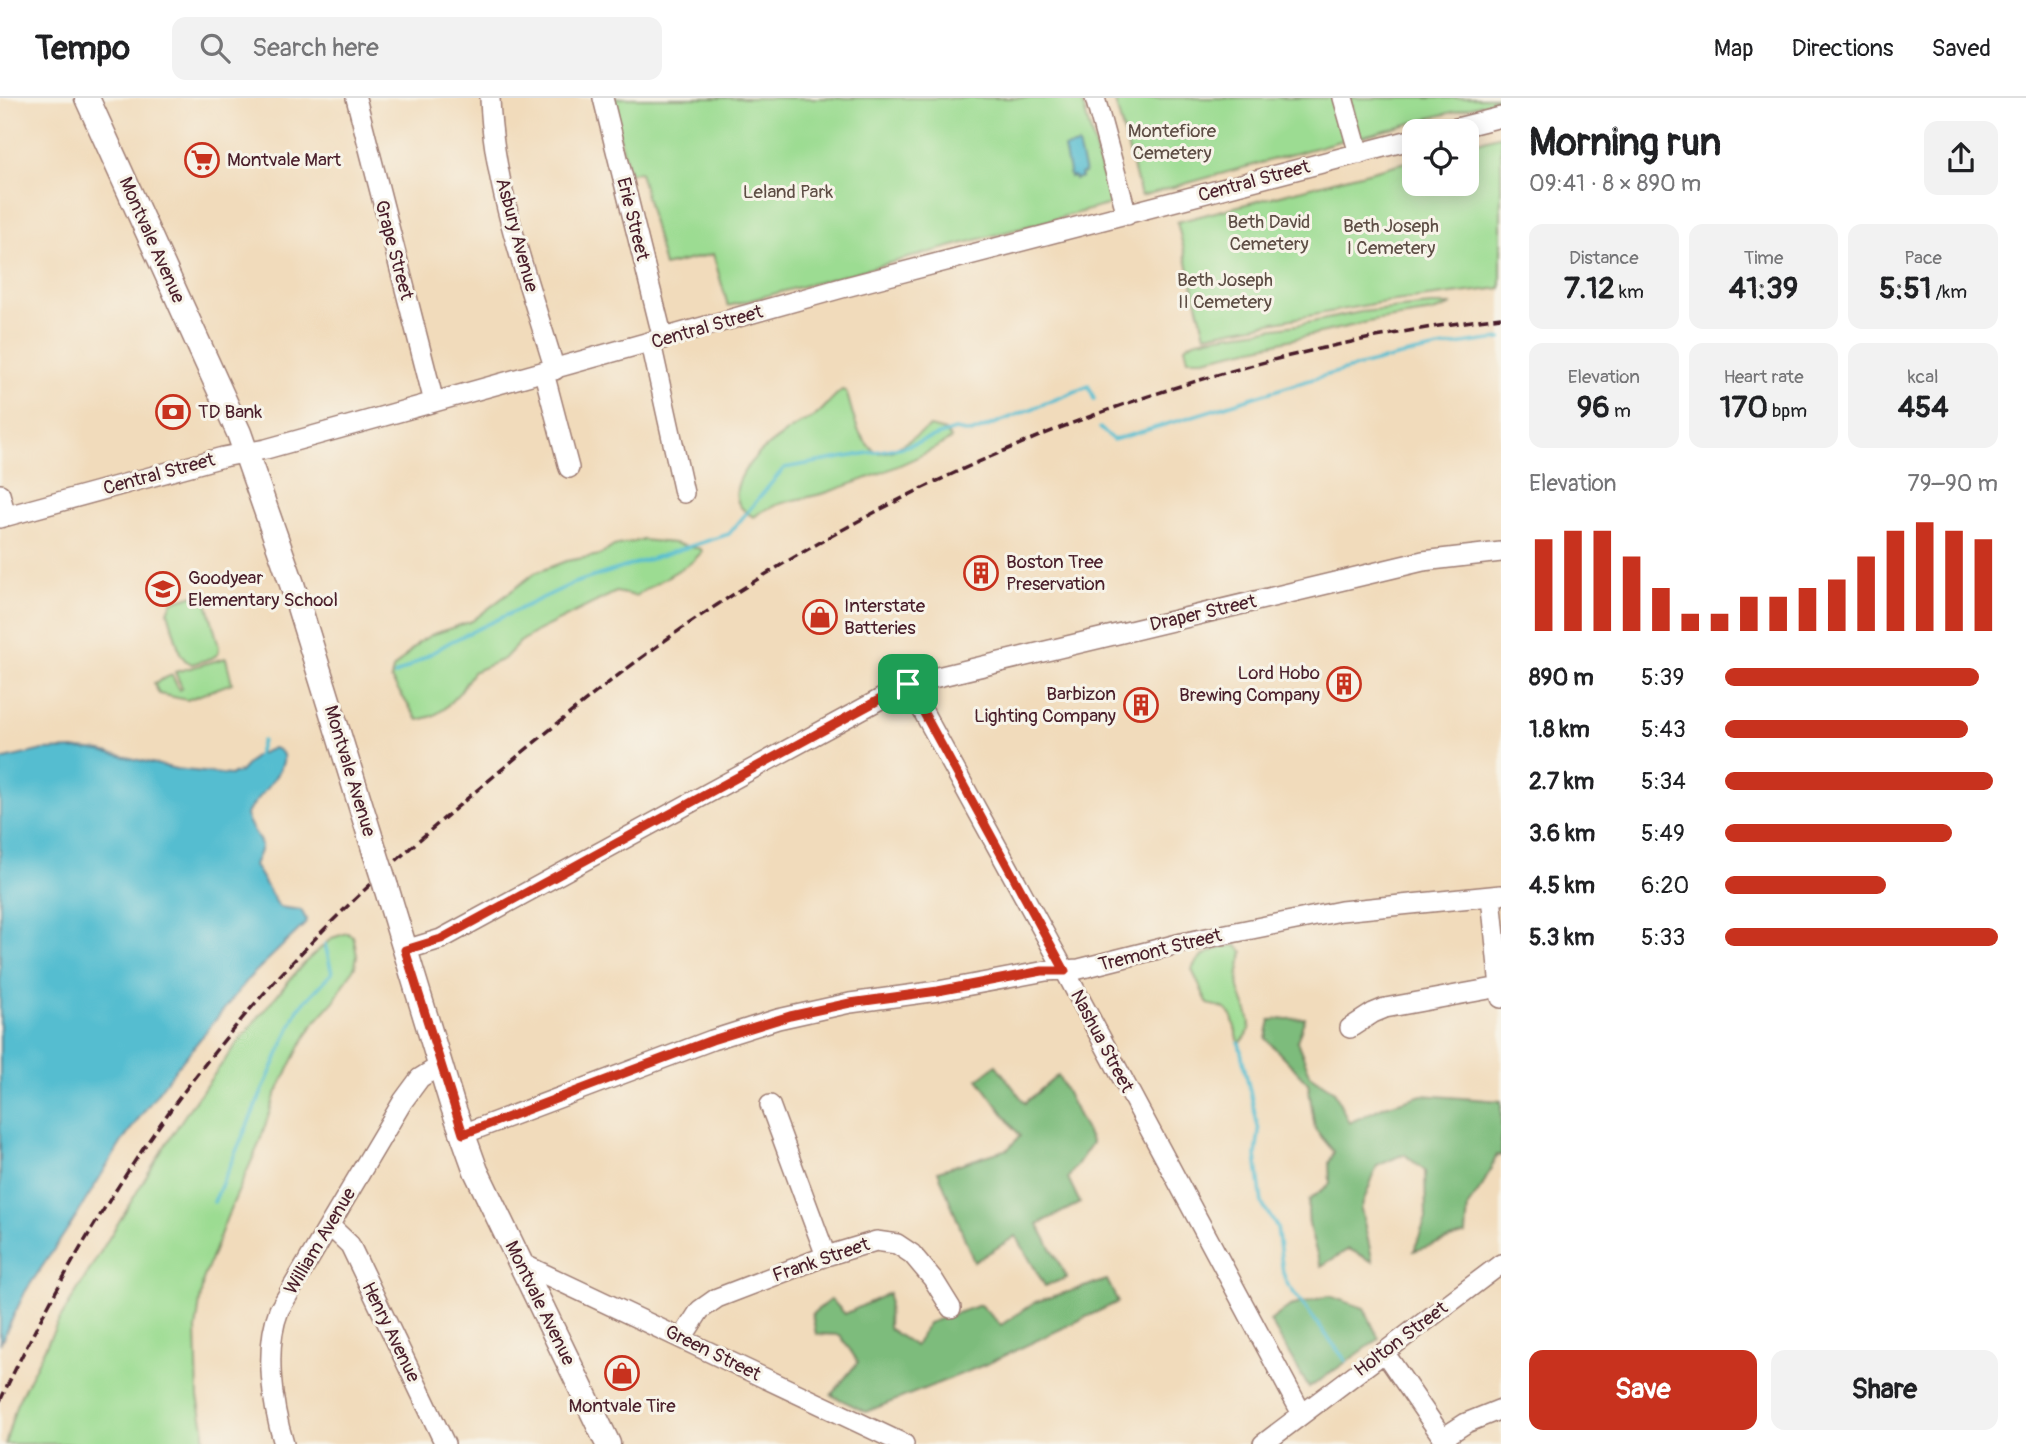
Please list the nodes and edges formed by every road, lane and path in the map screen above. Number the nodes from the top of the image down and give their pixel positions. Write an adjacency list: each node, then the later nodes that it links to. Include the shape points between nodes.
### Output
1 (87, 98): 15 (main road, Montvale Avenue)
2 (356, 98): 14 (street, Grape Street)
3 (490, 98): 13 (street, Asbury Avenue, via 506,203)
4 (603, 98): 12 (street, Erie Street)
5 (1096, 98): 11 (street)
6 (1343, 98): 10 (street)
7 (1501, 117): 8 (street)
8 (1479, 122)
9 (1402, 142): 10 (street, Central Street)
10 (1359, 154): 11 (street, Central Street)
11 (1127, 215): 12 (street, Central Street)
12 (657, 341): 13 (street, Central Street); 17 (street, Erie Street)
13 (549, 371): 14 (street, Central Street); 16 (street, Asbury Avenue)
14 (434, 402): 15 (street, Central Street)
15 (245, 453): 19 (street, Central Street); 23 (main road, Montvale Avenue, bridge, via 292,584)
16 (569, 468)
17 (684, 493)
18 (0, 494): 19 (street)
19 (3, 517)
20 (1501, 552): 21 (street, Draper Street, via 1433,559)
21 (908, 684): 23 (street, via 441,939); 24 (street, Nashua Street)
22 (1496, 895): 24 (street, Tremont Street, via 1306,918); 25 (street)
23 (405, 950): 27 (main road, Montvale Avenue)
24 (1065, 971): 29 (street, Tremont Street, via 1042,971 790,1016 712,1040); 38 (street, Nashua Street)
25 (1500, 993): 26 (street, via 1385,1008)
26 (1350, 1028)
27 (441, 1065): 29 (main road, Montvale Avenue); 30 (street, William Avenue, via 411,1089)
28 (769, 1105): 31 (street)
29 (463, 1134): 32 (main road, Montvale Avenue)
30 (330, 1226): 40 (street, William Avenue, via 281,1305 272,1334 271,1364); 41 (street, Henry Avenue, via 350,1245)
31 (826, 1256): 34 (street, Frank Street, via 871,1241 897,1244 925,1269); 35 (street, Frank Street, via 709,1302)
32 (521, 1263): 35 (street, Green Street); 42 (main road, Montvale Avenue)
33 (1501, 1264): 36 (street, Holton Street)
34 (951, 1308)
35 (682, 1338): 43 (street, Green Street)
36 (1384, 1352): 38 (street, Holton Street); 39 (street)
37 (1501, 1409): 39 (street, via 1466,1423)
38 (1301, 1414): 44 (street)
39 (1445, 1441)
40 (284, 1444)
41 (445, 1444)
42 (608, 1444)
43 (904, 1444)
44 (1263, 1444)

